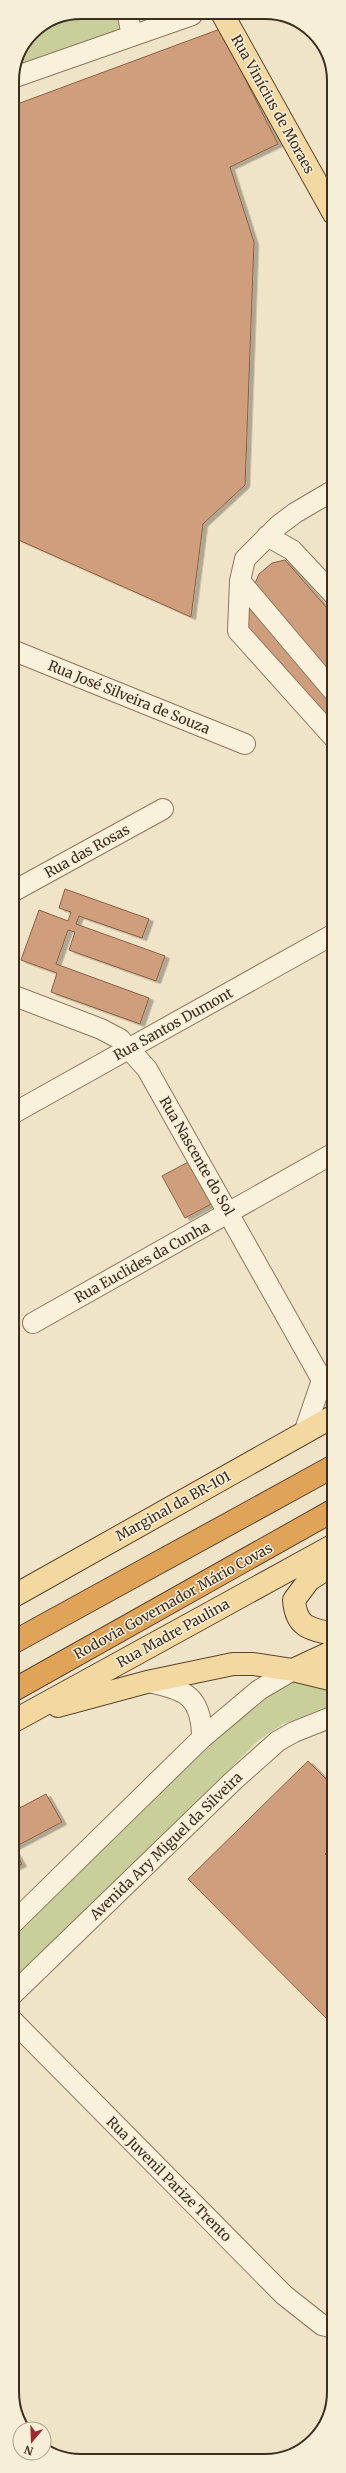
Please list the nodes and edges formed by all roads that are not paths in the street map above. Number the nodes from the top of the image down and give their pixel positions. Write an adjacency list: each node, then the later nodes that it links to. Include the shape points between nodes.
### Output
1 (129, 19): 4 (street)
2 (181, 19): 4 (street)
3 (225, 19): 6 (main road, Rua Vinícius de Moraes)
4 (132, 36): 5 (street)
5 (19, 75)
6 (327, 201)
7 (327, 494): 8 (street, via 295,512)
8 (267, 536): 9 (street, via 245,559); 10 (street, via 292,550)
9 (240, 581): 12 (street); 13 (street, via 238,631)
10 (327, 588)
11 (19, 653): 14 (street, Rua José Silveira de Souza)
12 (327, 684)
13 (327, 730)
14 (245, 744)
15 (163, 809): 16 (street, Rua das Rosas)
16 (19, 888)
17 (327, 938): 19 (street, Rua Santos Dumont)
18 (19, 998): 19 (street, Rua Nascente do Sol, via 101,1028)
19 (130, 1048): 20 (street, Rua Santos Dumont); 22 (street, Rua Nascente do Sol, via 147,1069)
20 (19, 1110)
21 (327, 1157): 22 (street, Rua Euclides da Cunha)
22 (229, 1212): 23 (street, Rua Euclides da Cunha); 24 (street, Rua Nascente do Sol)
23 (33, 1323)
24 (327, 1375)
25 (327, 1379): 27 (street)
26 (327, 1420): 27 (main road, Marginal da BR-101)
27 (304, 1433): 32 (main road, Marginal da BR-101)
28 (327, 1470): 34 (highway)
29 (327, 1514): 39 (highway, Rodovia Governador Mário Covas)
30 (327, 1549): 40 (main road, Rua Madre Paulina)
31 (327, 1568): 33 (main road, via 309,1580 294,1600 295,1614 302,1624)
32 (19, 1593)
33 (327, 1633)
34 (19, 1639)
35 (327, 1654): 36 (main road)
36 (293, 1670): 37 (main road); 38 (main road, via 254,1664 233,1664); 42 (street, via 259,1690)
37 (327, 1678)
38 (147, 1682): 40 (main road); 42 (street, via 179,1690 192,1699 200,1713)
39 (19, 1687)
40 (19, 1718)
41 (327, 1719): 44 (street, Avenida Ary Miguel da Silveira, via 278,1741 233,1781)
42 (202, 1738): 43 (street)
43 (19, 1917)
44 (19, 1988)
45 (19, 2027): 46 (street, Rua Juvenil Parize Trento, via 284,2295)
46 (327, 2326)

